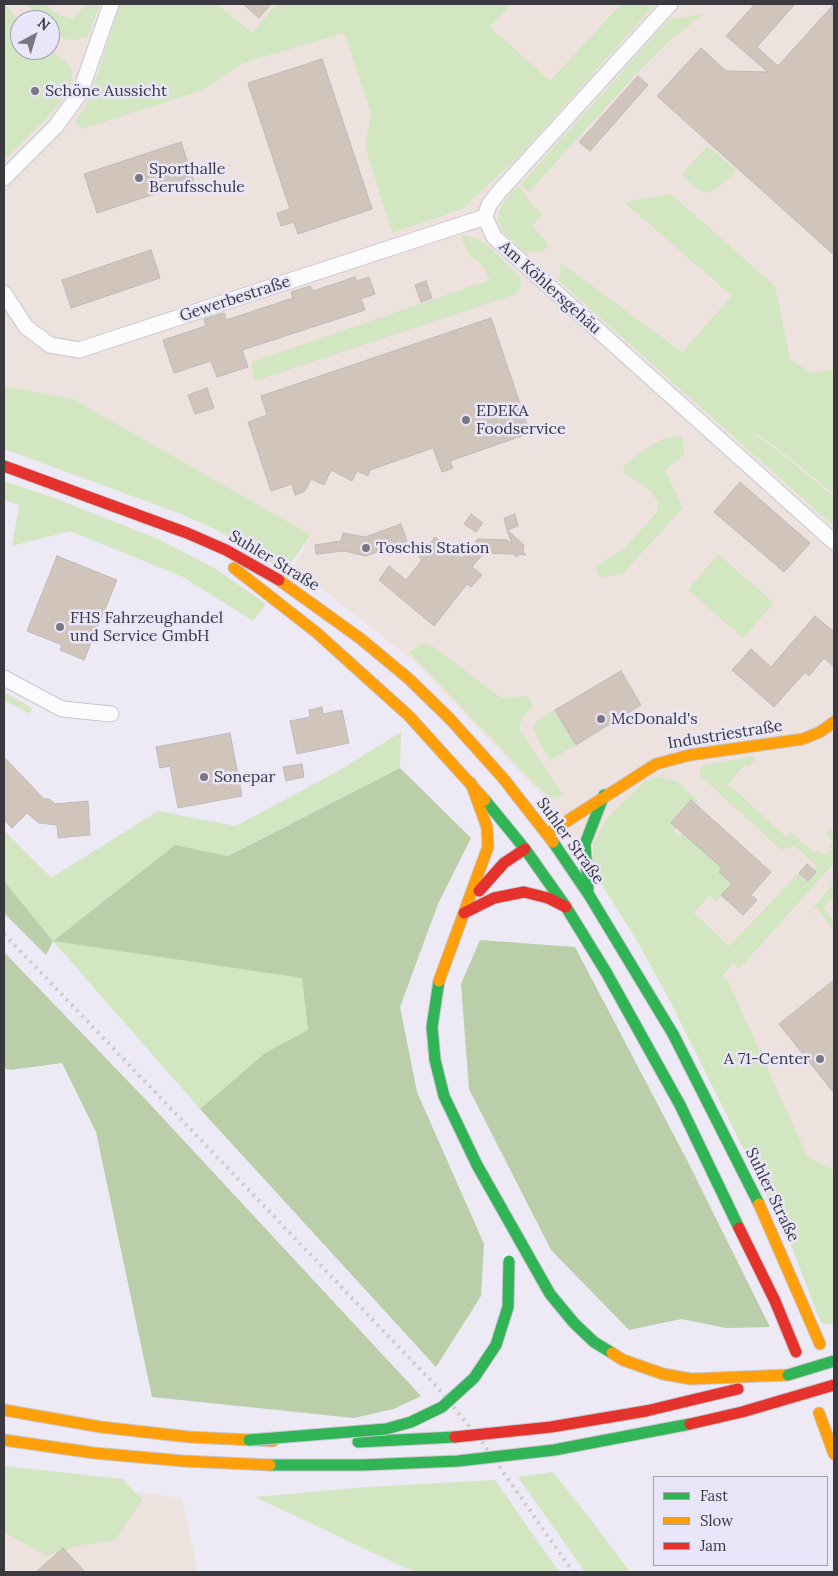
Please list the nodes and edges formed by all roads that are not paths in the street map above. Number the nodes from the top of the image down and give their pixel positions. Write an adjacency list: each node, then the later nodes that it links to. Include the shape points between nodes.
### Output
1 (111, 4): 3 (street, via 80,93 56,126)
2 (670, 4): 4 (street, via 498,193)
3 (4, 178)
4 (485, 217): 5 (street, Gewerbestraße, via 79,350 44,341 26,327); 8 (street, Am Köhlersgehäu, via 494,237)
5 (4, 294)
6 (4, 466): 7 (main road, Suhler Straße)
7 (126, 509): 12 (main road, Suhler Straße, via 212,553 273,596 409,716); 14 (main road, Suhler Straße, via 226,550 271,574 337,619 390,662 450,719 503,778)
8 (834, 542)
9 (4, 678): 10 (street, via 62,709)
10 (111, 714)
11 (834, 722): 13 (main road, Industriestraße, via 803,739 675,758 656,764)
12 (471, 783): 14 (main road, Suhler Straße); 17 (main road, via 487,827 488,847)
13 (604, 795): 14 (main road, Industriestraße); 15 (main road, via 585,844)
14 (536, 842): 15 (main road, Suhler Straße); 16 (main road, Suhler Straße); 17 (main road, Industriestraße, via 492,875)
15 (589, 894): 21 (main road, Suhler Straße, via 638,974 751,1185)
16 (566, 907): 17 (main road, via 534,894 514,893 494,898); 22 (main road, Suhler Straße, via 644,1038 700,1142)
17 (464, 913): 18 (main road, via 439,978 433,1009 432,1042 444,1096)
18 (476, 1165): 19 (main road); 24 (main road, via 550,1294 594,1342 624,1360 663,1374 691,1379)
19 (502, 1233)
20 (506, 1248): 29 (main road, bridge, via 511,1276 508,1307 496,1346 474,1378 442,1406 411,1422 386,1429)
21 (820, 1344)
22 (796, 1352)
23 (834, 1361): 24 (main road, bridge)
24 (788, 1375): 29 (main road, bridge, via 646,1411 551,1427 363,1442)
25 (834, 1385): 28 (main road, bridge, via 742,1412 656,1432 554,1450 458,1461 275,1465 183,1461)
26 (4, 1410): 29 (main road, via 100,1427)
27 (819, 1413): 30 (main road)
28 (4, 1440)
29 (249, 1440)
30 (834, 1454)

